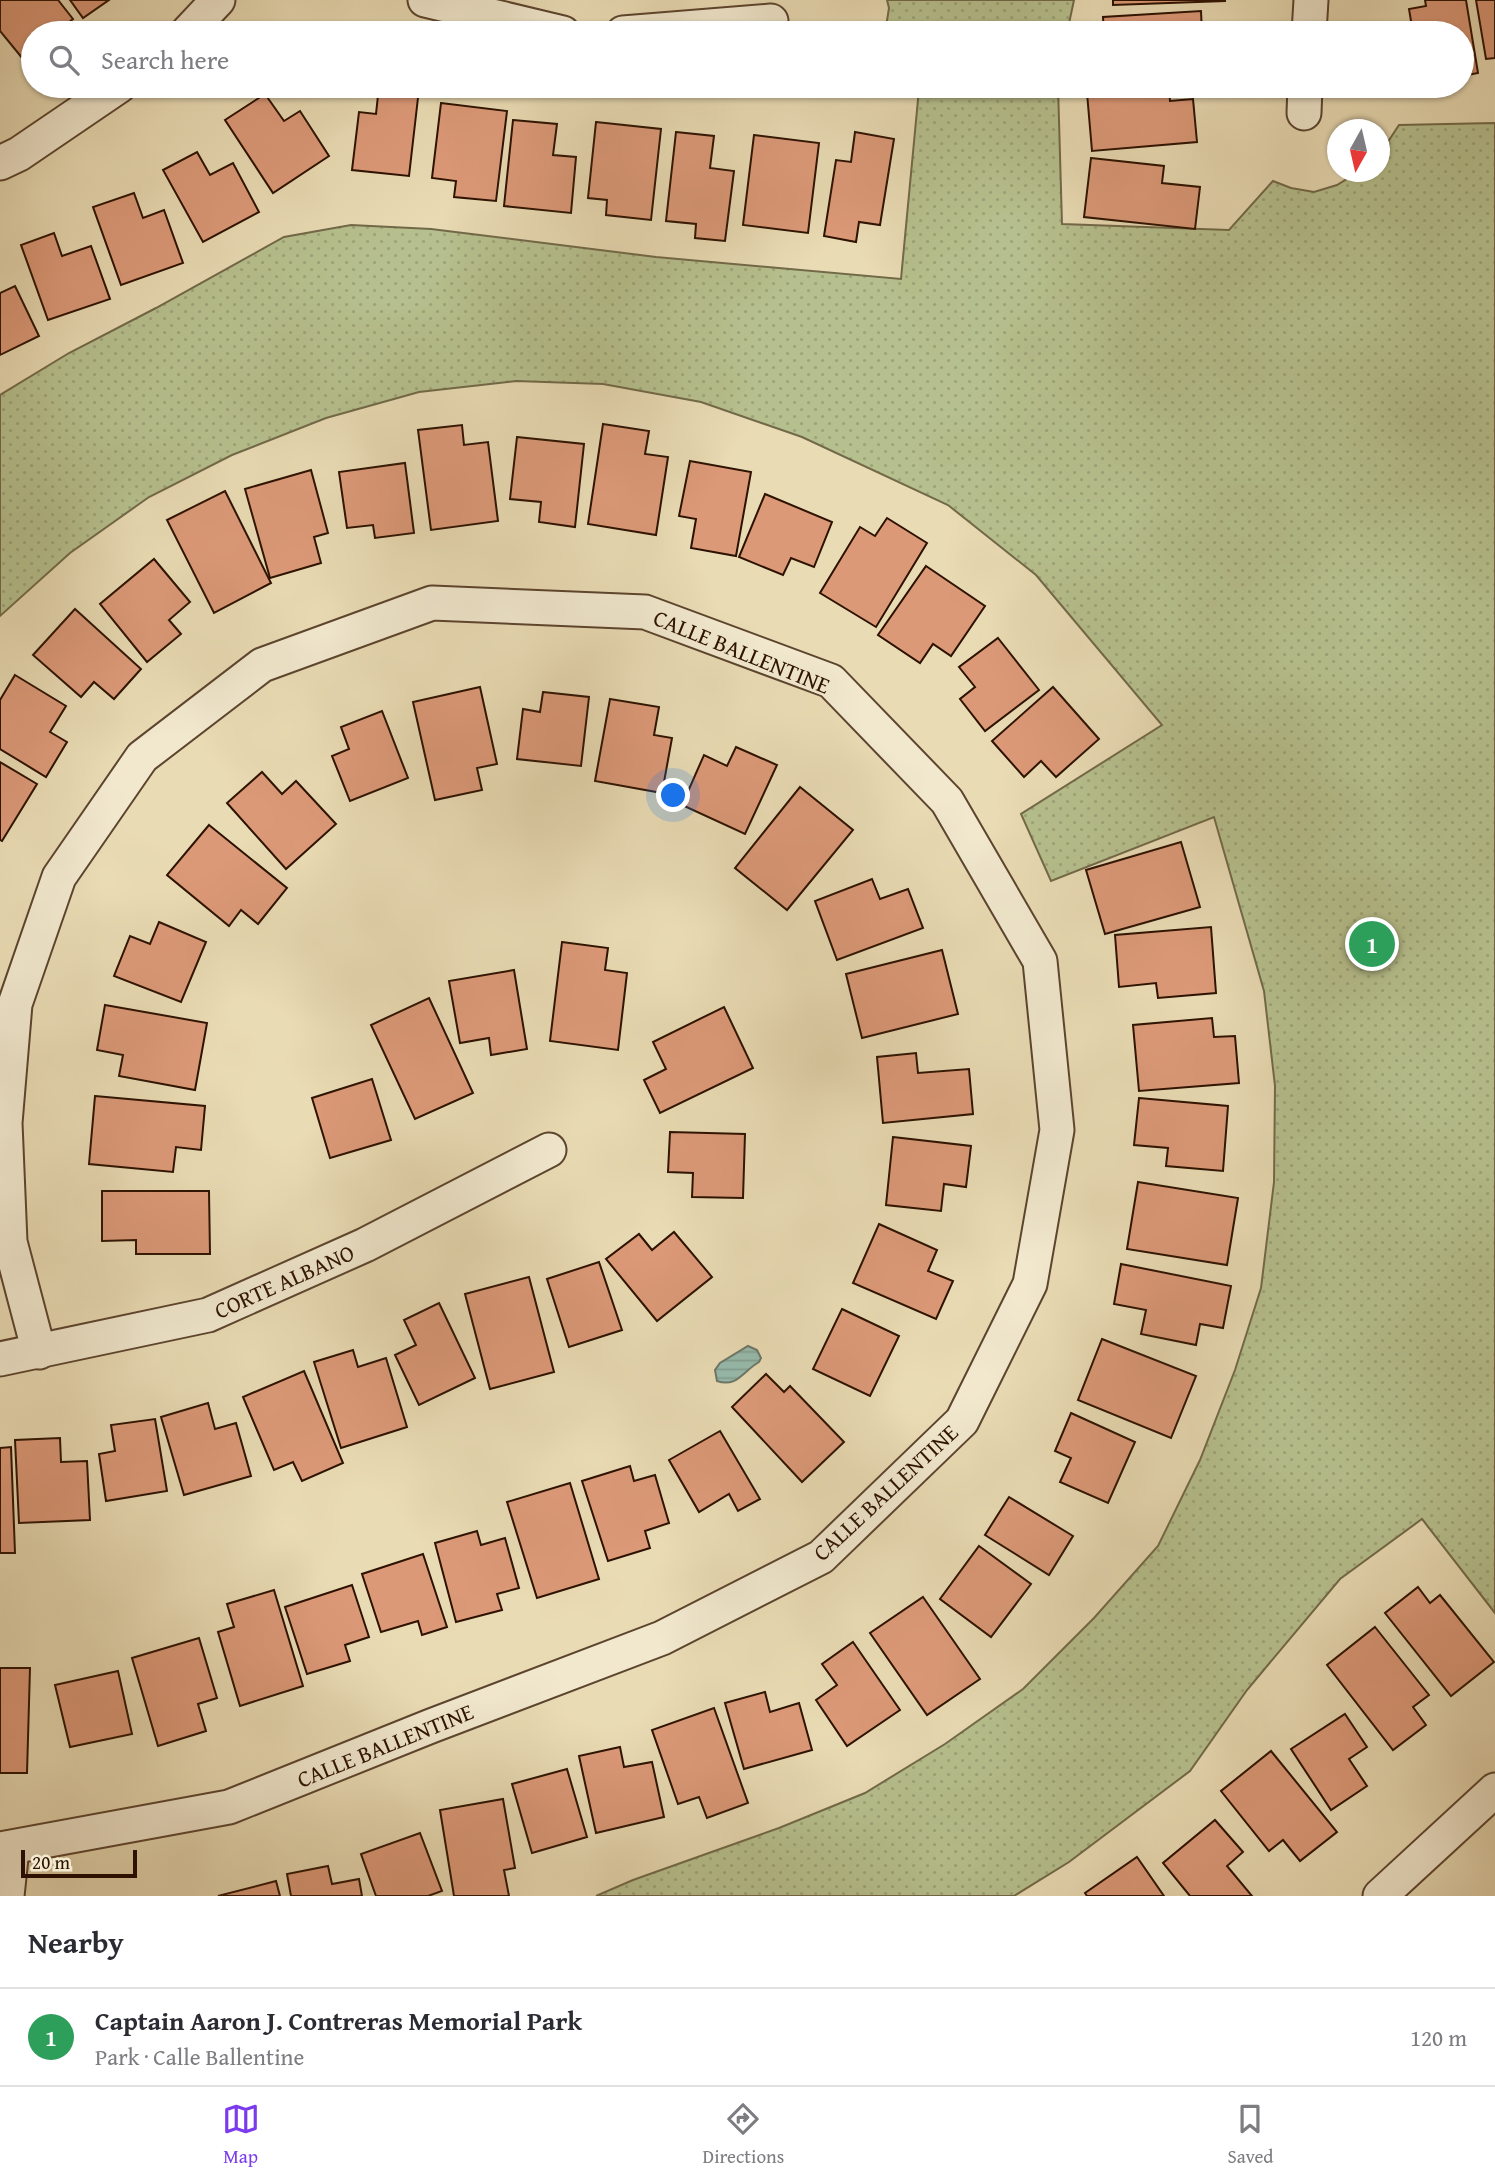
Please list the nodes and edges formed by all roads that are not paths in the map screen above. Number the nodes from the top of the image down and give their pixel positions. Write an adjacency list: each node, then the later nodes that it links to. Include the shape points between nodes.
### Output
1 (218, 0): 4 (street)
2 (425, 0): 5 (street)
3 (1311, 0): 6 (street)
4 (198, 21)
5 (513, 21)
6 (1310, 21)
7 (101, 98): 8 (street)
8 (0, 163)
9 (549, 1150): 10 (street, CORTE ALBANO, via 365,1245 208,1315)
10 (39, 1352): 11 (street, CORTE ALBANO); 13 (street, CALLE BALLENTINE, via 10,1242 5,1123 15,1004 59,877 142,757 262,665 432,603 645,612 831,681 947,801 1040,961 1057,1130 1030,1284 961,1421 821,1557 663,1638 229,1807)
11 (0, 1359)
12 (1495, 1790): 15 (street)
13 (6, 1849): 14 (street)
14 (7, 1896)
15 (1380, 1896)

